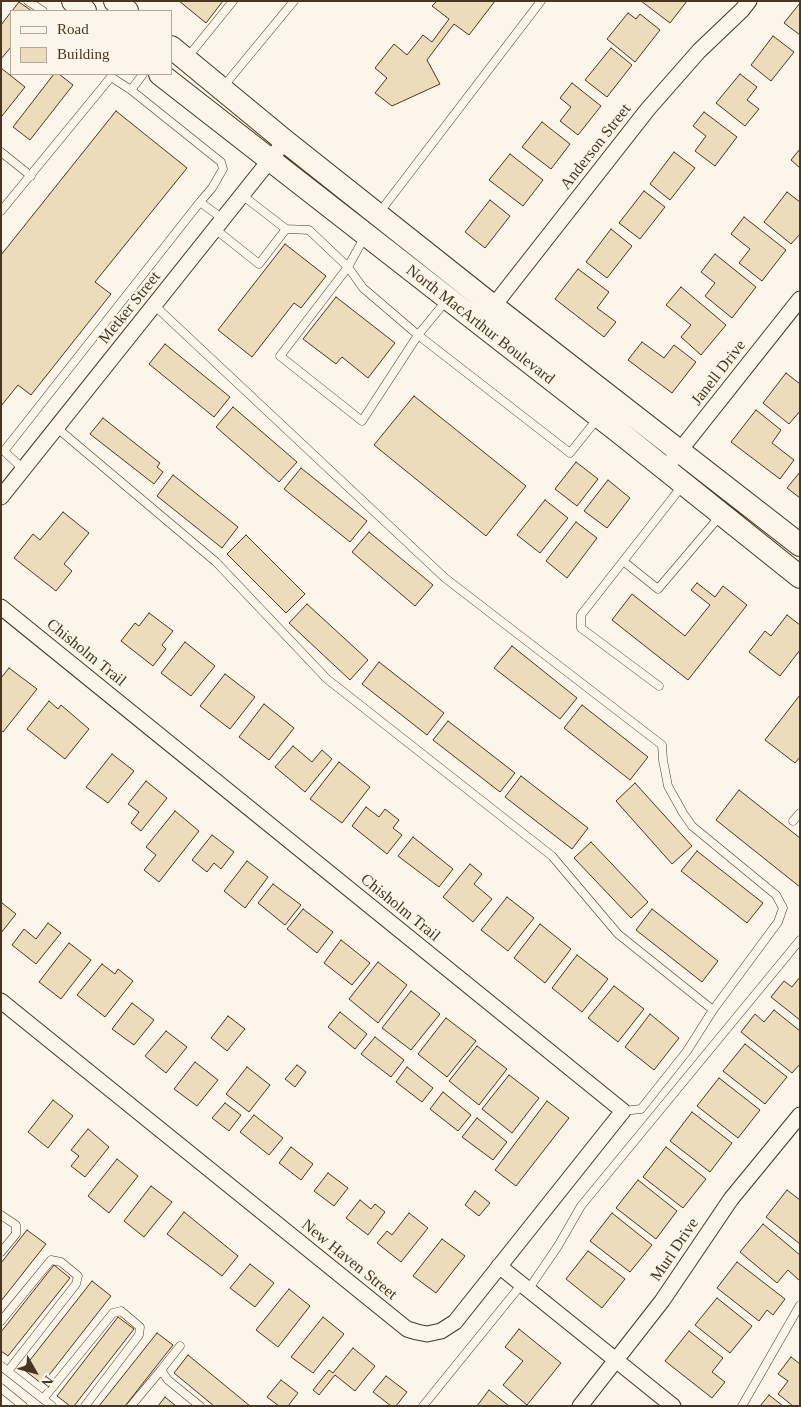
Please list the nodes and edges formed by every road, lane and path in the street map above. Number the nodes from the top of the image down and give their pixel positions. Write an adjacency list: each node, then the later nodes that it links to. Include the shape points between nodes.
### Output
1 (28, 1): 6 (lane)
2 (233, 1): 7 (lane)
3 (294, 1): 11 (lane)
4 (541, 1): 21 (lane)
5 (749, 1): 29 (street, Anderson Street, via 648,109)
6 (42, 10)
7 (176, 58): 11 (main road, North MacArthur Boulevard); 13 (main road, via 216,97)
8 (109, 75): 12 (lane); 17 (lane)
9 (142, 75): 12 (lane)
10 (161, 75): 16 (main road, North MacArthur Boulevard)
11 (222, 89): 13 (main road, North MacArthur Boulevard)
12 (131, 90): 19 (lane, via 220,162 223,169)
13 (252, 114): 14 (main road, North MacArthur Boulevard)
14 (285, 141): 16 (street, Metker Street); 21 (main road, North MacArthur Boulevard)
15 (1, 152): 17 (lane)
16 (270, 160): 18 (street, Metker Street); 24 (main road, North MacArthur Boulevard)
17 (31, 176): 20 (lane)
18 (242, 195): 22 (street, Metker Street); 23 (lane)
19 (200, 202): 22 (lane); 36 (lane, via 4,451)
20 (1, 211)
21 (378, 214): 29 (main road, North MacArthur Boulevard)
22 (219, 224): 23 (lane, via 259,264); 28 (street, Metker Street)
23 (286, 229): 25 (lane, via 309,230)
24 (365, 235): 25 (lane); 26 (main road, North MacArthur Boulevard)
25 (348, 267): 31 (lane, via 363,288); 31 (lane, via 280,356 362,421)
26 (448, 299): 30 (main road, North MacArthur Boulevard); 31 (lane)
27 (800, 299): 34 (street, Janell Drive)
28 (154, 305): 33 (street, Metker Street); 49 (lane, via 445,578 662,745 668,786 692,826 776,895 782,908 778,922)
29 (493, 306): 30 (street, Anderson Street); 34 (main road, North MacArthur Boulevard)
30 (479, 324): 32 (main road, North MacArthur Boulevard)
31 (418, 335): 32 (lane, via 570,453)
32 (599, 417): 35 (main road, North MacArthur Boulevard)
33 (57, 428): 36 (street, Metker Street); 49 (lane, via 216,562 327,679 552,856 618,934)
34 (679, 451): 35 (street, Janell Drive); 40 (main road, North MacArthur Boulevard)
35 (665, 469): 37 (main road, North MacArthur Boulevard)
36 (23, 470): 38 (street, Metker Street)
37 (684, 484): 39 (main road, North MacArthur Boulevard); 41 (lane)
38 (1, 497)
39 (722, 515): 41 (lane, via 658,589); 42 (main road, North MacArthur Boulevard)
40 (800, 545)
41 (623, 561): 44 (lane, via 581,615 581,628)
42 (800, 577)
43 (1, 607): 50 (street, Chisholm Trail)
44 (659, 686)
45 (800, 813): 46 (lane)
46 (794, 821)
47 (800, 940): 55 (lane, via 581,1206 558,1246)
48 (1, 1001): 54 (street, New Haven Street, via 407,1329 426,1334 440,1331 455,1322)
49 (713, 1010): 50 (lane, via 641,1109)
50 (622, 1111): 54 (street)
51 (800, 1115): 59 (street, Murl Drive, via 731,1200 662,1301)
52 (1, 1214): 53 (lane, via 16,1225 16,1234)
53 (1, 1252)
54 (498, 1266): 55 (street)
55 (524, 1287): 59 (street); 70 (lane)
56 (800, 1304): 73 (lane)
57 (1, 1321): 62 (lane, via 51,1260 61,1262 78,1276 76,1284)
58 (180, 1346): 61 (lane)
59 (616, 1361): 71 (street, Murl Drive); 72 (street)
60 (1, 1366): 62 (lane)
61 (161, 1370): 68 (lane); 69 (lane, via 168,1380)
62 (8, 1371): 64 (lane)
63 (1, 1388): 65 (lane)
64 (43, 1399): 66 (lane); 67 (lane, via 113,1313 121,1311 140,1327 139,1335)
65 (23, 1406)
66 (52, 1406)
67 (85, 1406)
68 (131, 1406)
69 (200, 1406)
70 (423, 1406)
71 (580, 1406)
72 (673, 1406)
73 (742, 1406)

